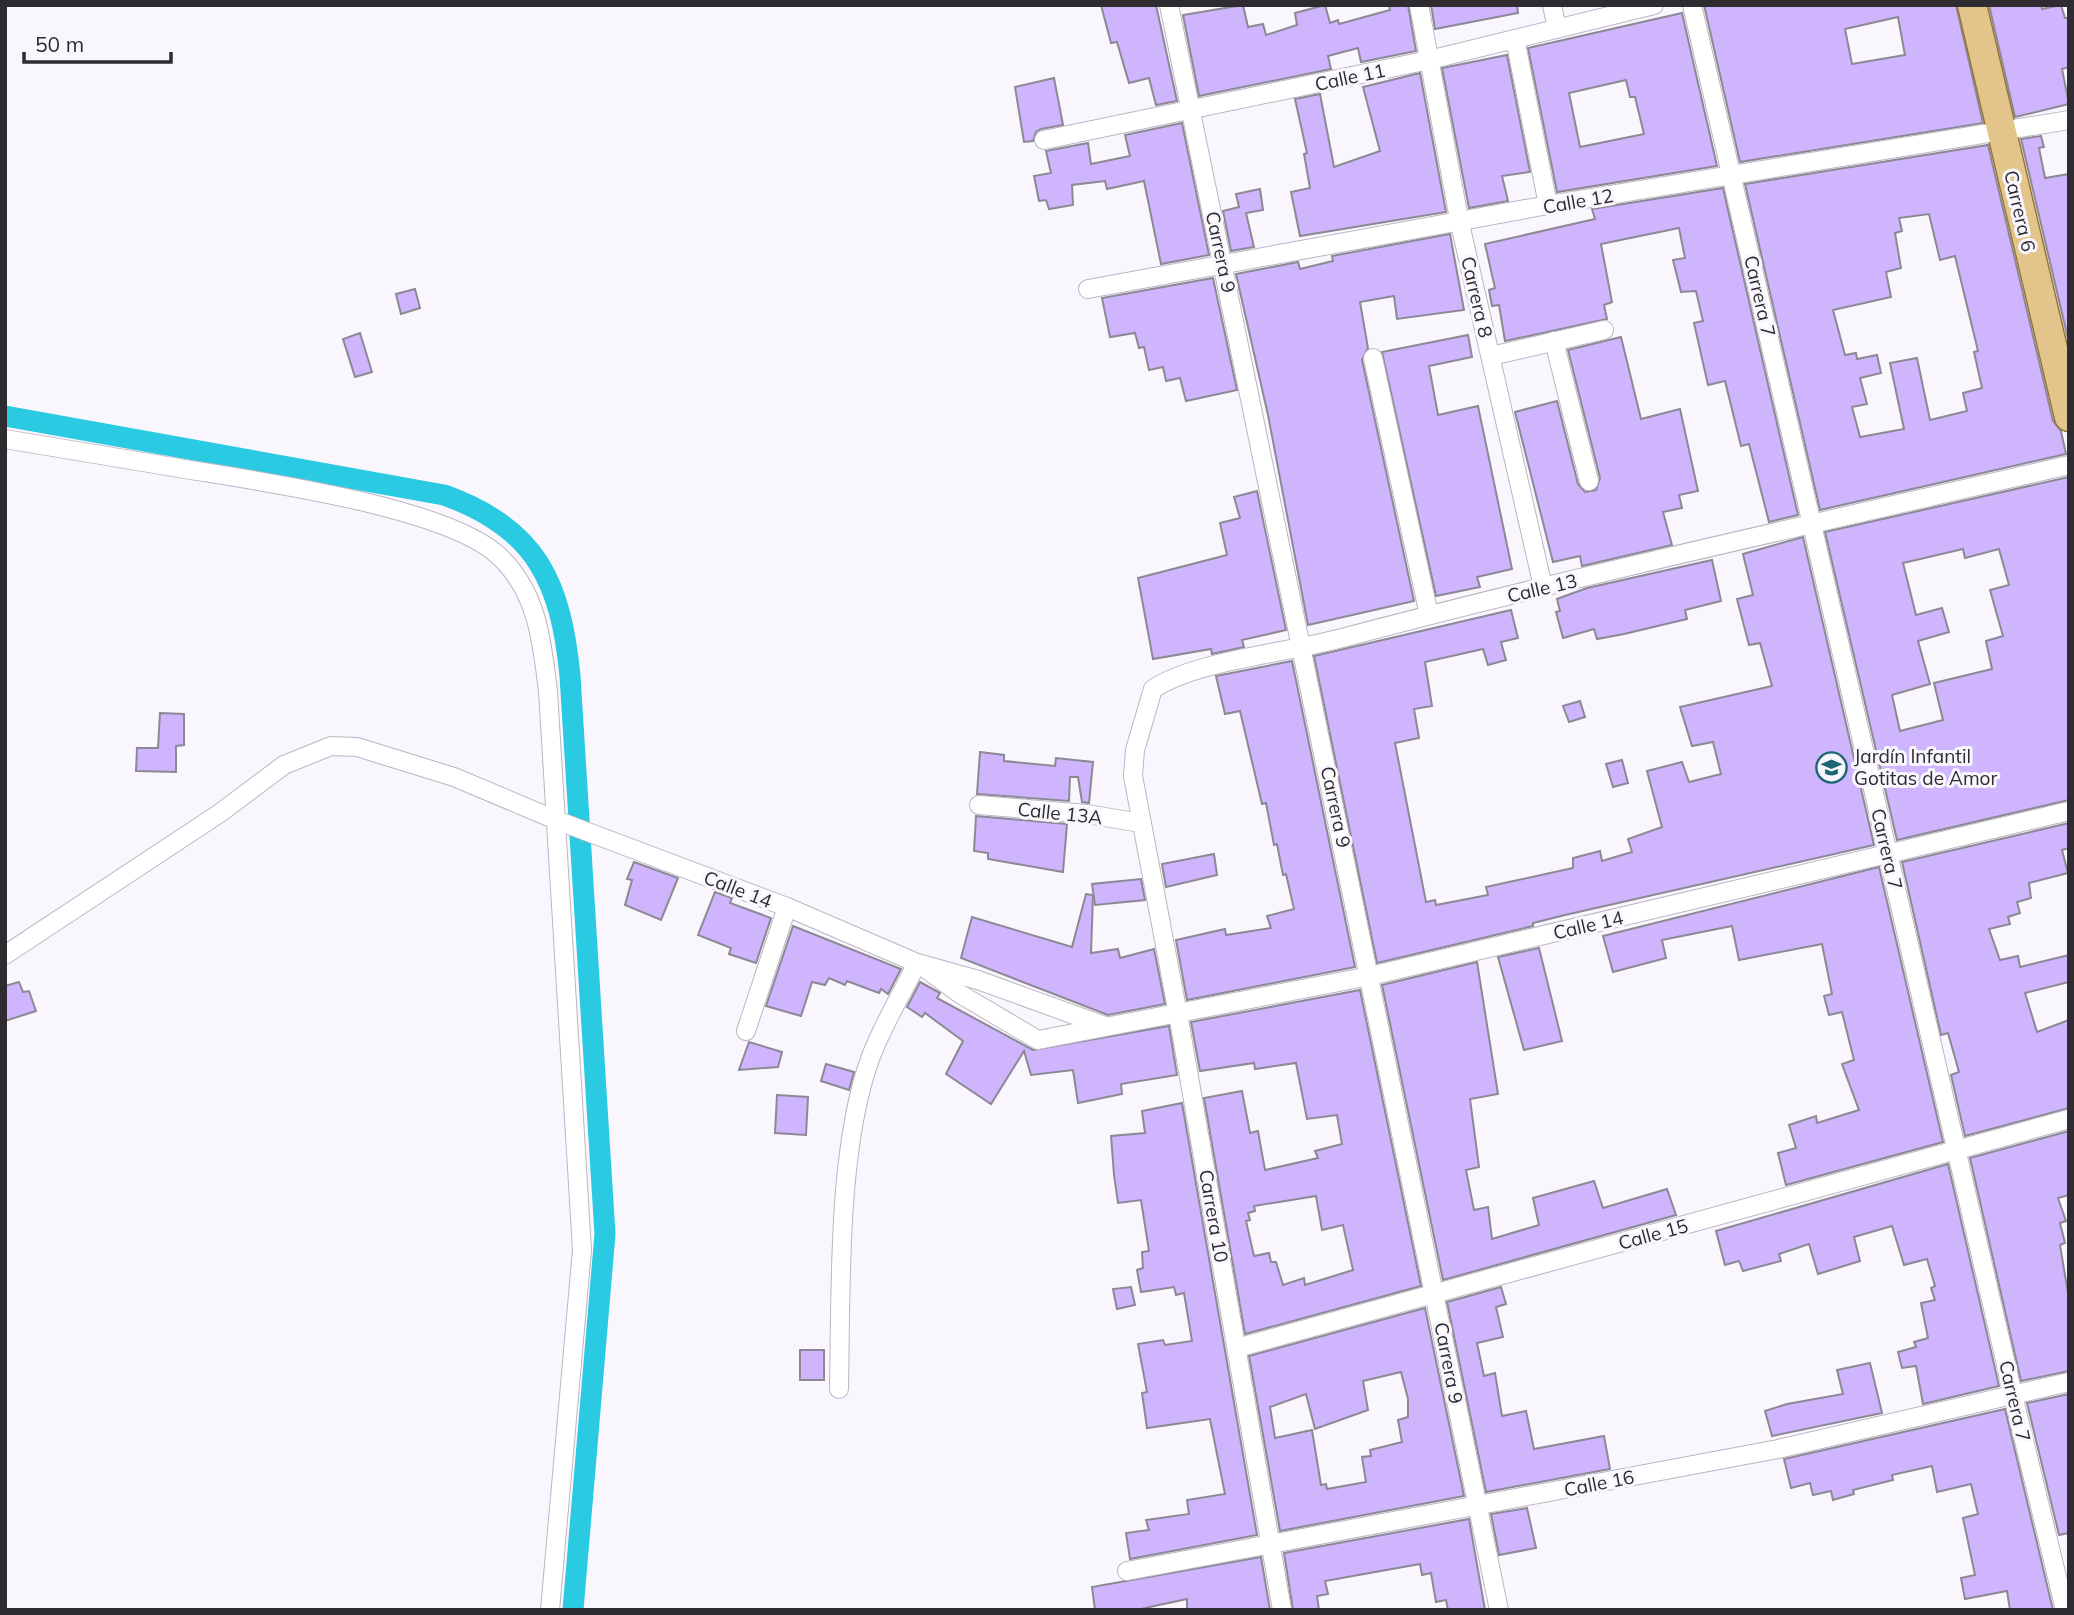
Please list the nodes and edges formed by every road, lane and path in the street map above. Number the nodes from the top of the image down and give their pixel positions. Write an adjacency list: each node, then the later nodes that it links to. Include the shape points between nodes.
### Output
1 (1169, 5): 10 (street, Carrera 9)
2 (1419, 5): 9 (street, Carrera 8)
3 (1552, 5): 7 (street)
4 (1654, 5): 7 (street, Calle 11)
5 (1692, 5): 14 (street, Carrera 7)
6 (1972, 5): 12 (main road, Carrera 6)
7 (1557, 29): 8 (street, Calle 11)
8 (1515, 39): 9 (street, Calle 11); 15 (street)
9 (1429, 60): 10 (street, Calle 11); 16 (street, Carrera 8)
10 (1192, 110): 13 (street, Calle 11); 17 (street, Carrera 9)
11 (2069, 120): 12 (street, Calle 12)
12 (2001, 131): 14 (street, Calle 12); 23 (main road, Carrera 6)
13 (1044, 140)
14 (1732, 175): 15 (street, Calle 12); 27 (street, Carrera 7)
15 (1548, 205): 16 (street, Calle 12)
16 (1460, 224): 17 (street, Calle 12); 21 (street, Carrera 8)
17 (1223, 262): 18 (street, Calle 12); 30 (street, Carrera 9)
18 (1088, 289)
19 (1604, 330): 20 (street)
20 (1554, 341): 21 (street); 26 (street)
21 (1491, 356): 28 (street, Carrera 8)
22 (1373, 358): 29 (street)
23 (2069, 417)
24 (5, 439): 33 (street, via 260,480 376,506 477,538 502,558 534,609 548,691)
25 (2069, 464): 27 (street, Calle 13)
26 (1589, 481)
27 (1811, 524): 28 (street, Calle 13); 35 (street, Carrera 7)
28 (1543, 587): 29 (street, Calle 13)
29 (1429, 615): 30 (street, Calle 13)
30 (1303, 648): 34 (street, Calle 13, via 1197,670 1153,689 1134,763); 39 (street, Carrera 9)
31 (979, 805): 34 (street, Calle 13A)
32 (2069, 811): 35 (street, Calle 14)
33 (556, 820): 36 (street, Calle 14); 37 (street, Calle 14, via 397,757 331,746 284,765 220,813); 53 (street, via 582,1250)
34 (1141, 823): 40 (street, Carrera 10)
35 (1888, 855): 39 (street, Calle 14); 44 (street, Carrera 7)
36 (787, 907): 38 (street, Calle 14); 42 (street)
37 (5, 955)
38 (917, 962): 41 (street, Calle 14); 41 (street, Calle 14, via 960,994 1038,1040); 48 (street, via 870,1059 852,1134)
39 (1370, 976): 40 (street, Calle 14); 45 (street, Carrera 9)
40 (1178, 1014): 41 (street, Calle 14); 46 (street, Carrera 10)
41 (1105, 1026)
42 (746, 1031)
43 (2069, 1119): 44 (street, Calle 15)
44 (1958, 1150): 45 (street, Calle 15); 49 (street, Carrera 7)
45 (1435, 1294): 46 (street, Calle 15); 50 (street, Carrera 9)
46 (1237, 1348): 51 (street, Carrera 10)
47 (2069, 1382): 49 (street, Calle 16)
48 (839, 1389)
49 (2012, 1395): 50 (street, Calle 16, via 1778,1449); 56 (street, Carrera 7)
50 (1478, 1507): 51 (street, Calle 16); 55 (street, Carrera 9)
51 (1271, 1546): 52 (street, Calle 16); 54 (street, Carrera 10)
52 (1127, 1571)
53 (550, 1610)
54 (1282, 1610)
55 (1499, 1610)
56 (2065, 1610)

